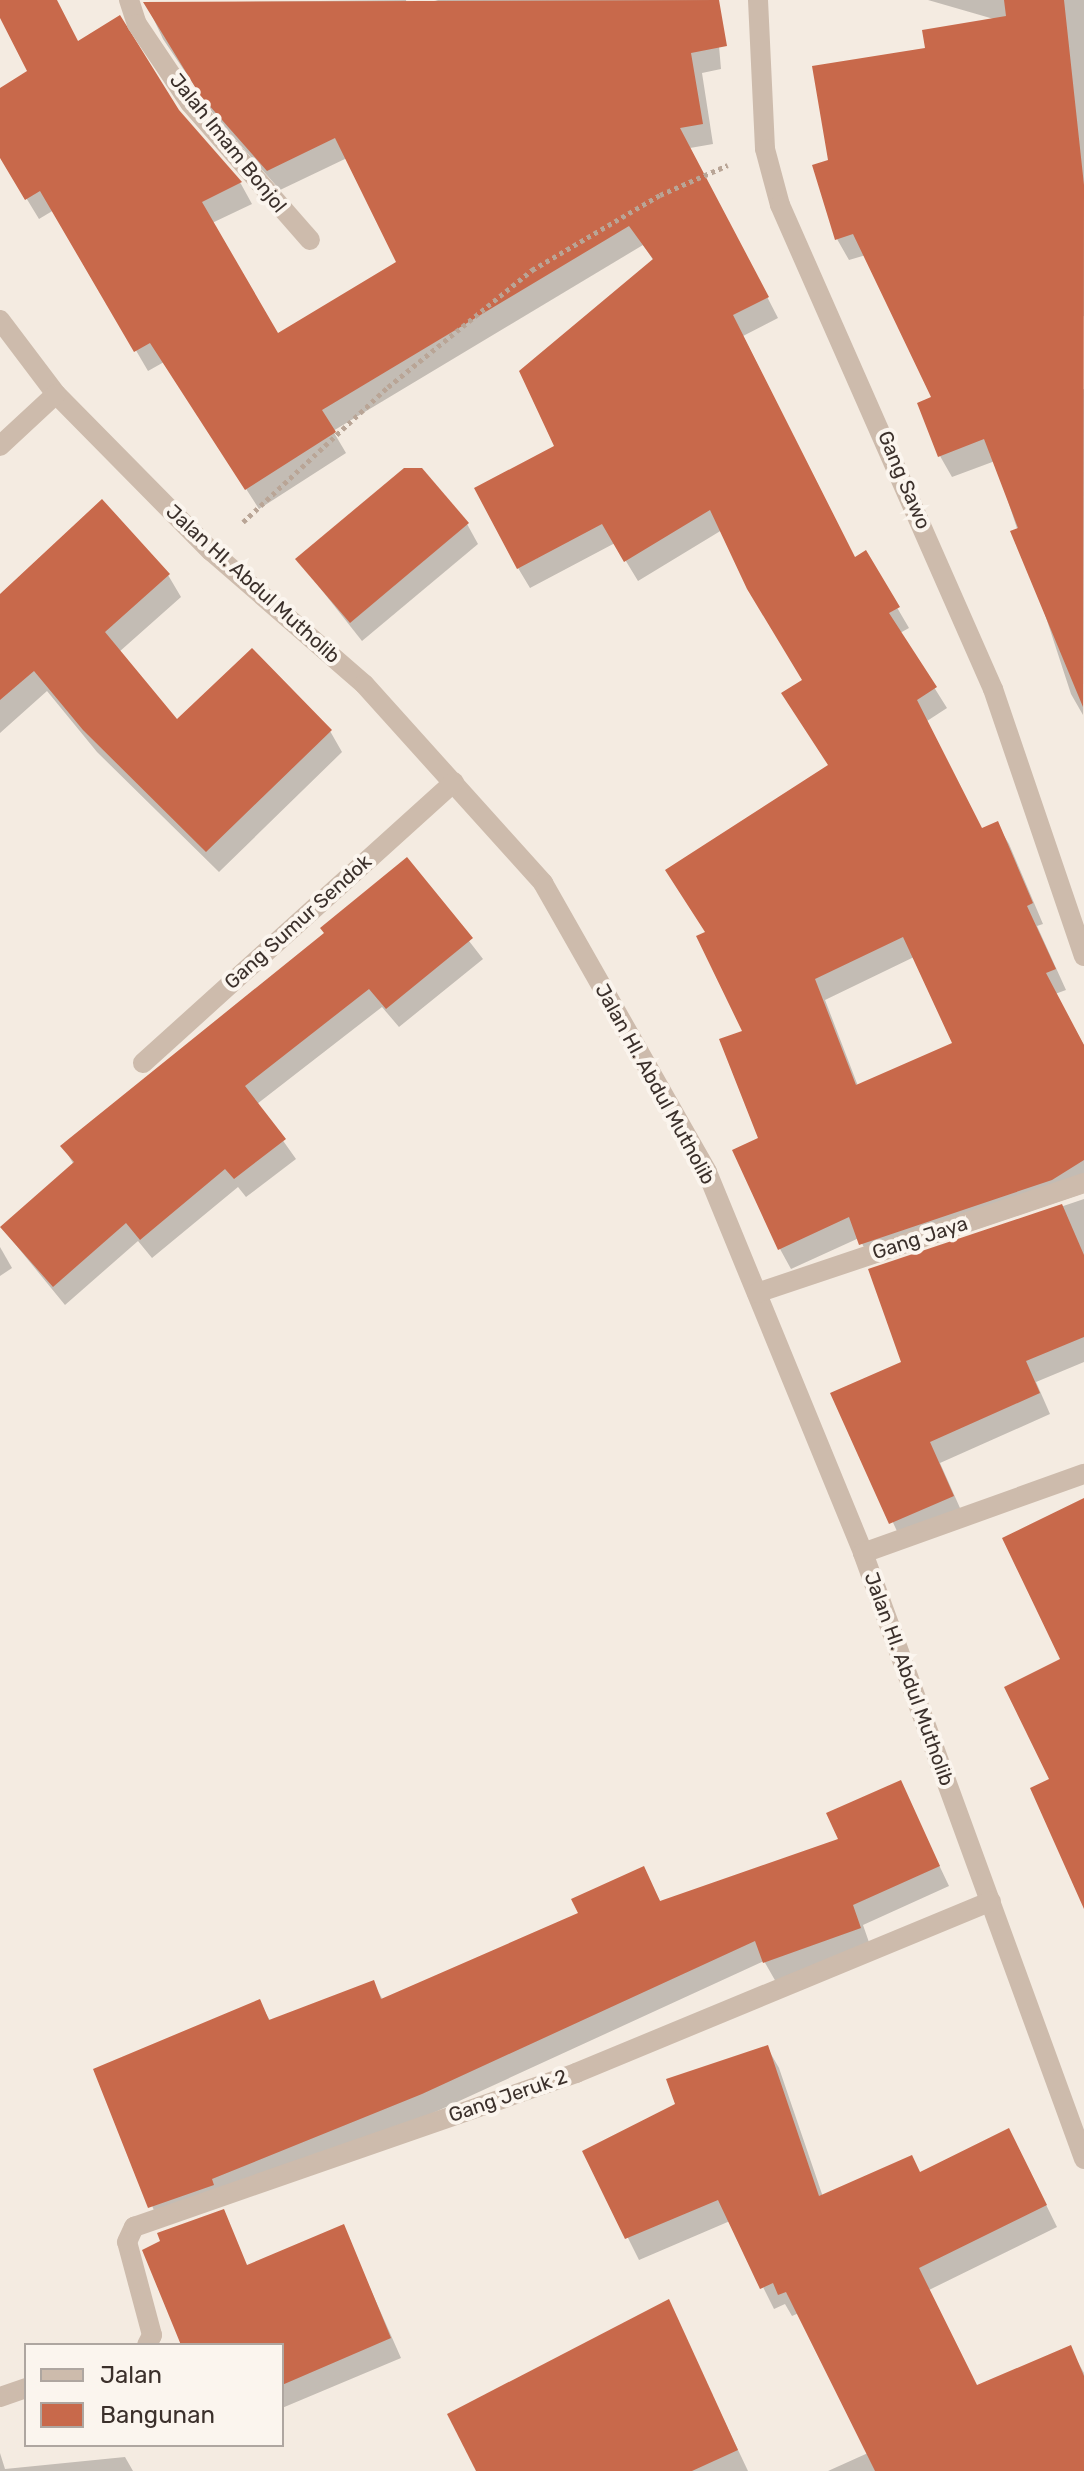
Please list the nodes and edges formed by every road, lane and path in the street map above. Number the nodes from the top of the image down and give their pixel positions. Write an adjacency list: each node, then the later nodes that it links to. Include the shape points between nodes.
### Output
1 (129, 0): 4 (street, Jalah Imam Bonjol, via 137,24 190,103)
2 (758, 0): 3 (street, Gang Sawo)
3 (765, 149): 8 (path, via 660,195 532,270 388,387); 10 (street, Gang Sawo, via 780,205 993,689)
4 (310, 240)
5 (0, 320): 6 (street, Jalan HI. Abdul Mutholib)
6 (56, 394): 7 (street); 8 (street, Jalan HI. Abdul Mutholib)
7 (0, 446)
8 (211, 551): 9 (street, Jalan HI. Abdul Mutholib, via 364,684)
9 (454, 782): 11 (street, Gang Sumur Sendok); 13 (street, Jalan HI. Abdul Mutholib, via 543,883 707,1172)
10 (1084, 956)
11 (143, 1063)
12 (1084, 1183): 13 (street, Gang Jaya)
13 (757, 1293): 15 (street, Jalan HI. Abdul Mutholib)
14 (1084, 1474): 15 (street)
15 (863, 1553): 16 (street, Jalan HI. Abdul Mutholib)
16 (991, 1901): 17 (street, Jalan HI. Abdul Mutholib); 18 (street, Gang Jeruk 2, via 576,2073 134,2227 127,2242 152,2335)
17 (1084, 2159)
18 (148, 2343)
19 (24, 2389): 20 (street)
20 (0, 2397)

